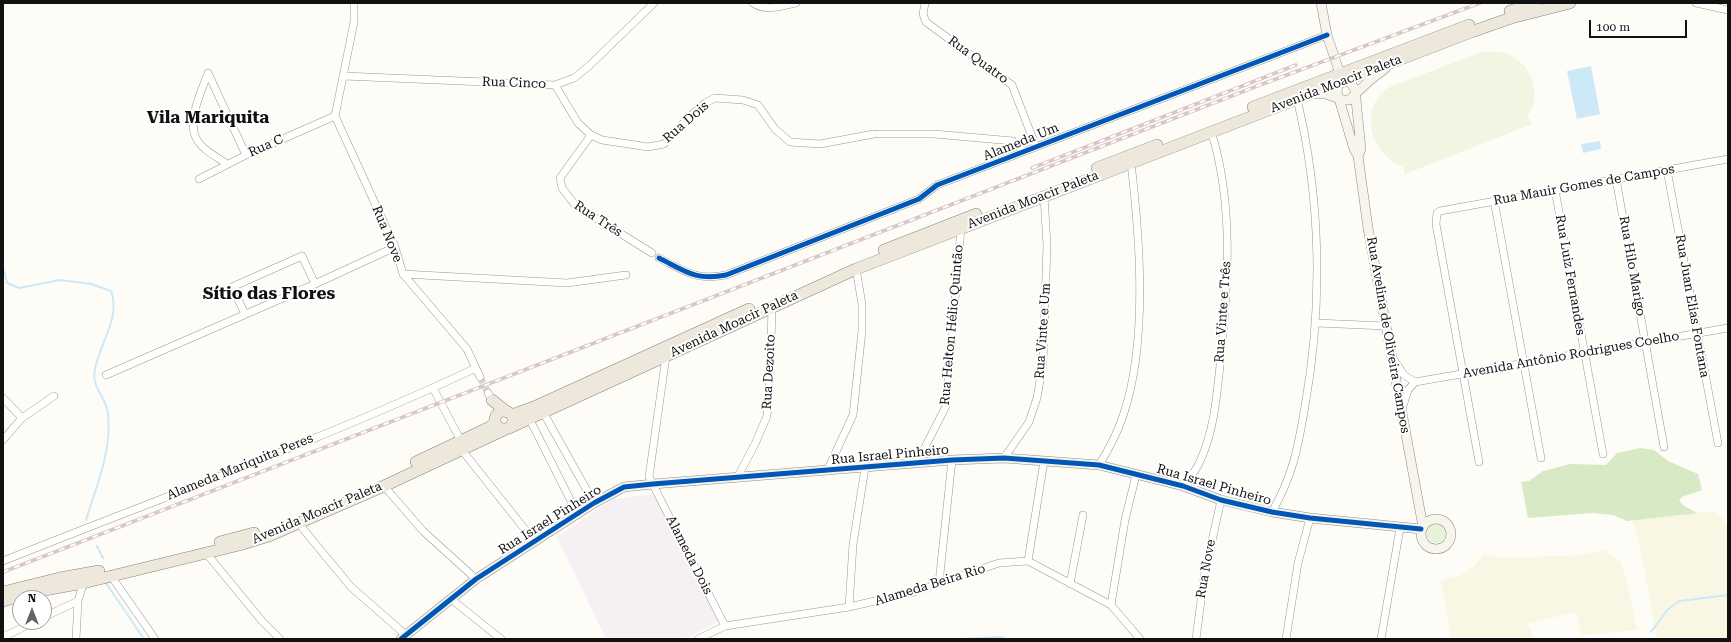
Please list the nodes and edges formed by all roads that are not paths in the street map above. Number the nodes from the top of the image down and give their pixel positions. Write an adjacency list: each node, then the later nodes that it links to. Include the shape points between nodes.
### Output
1 (354, 3): 13 (street, via 354,22)
2 (654, 3): 15 (street, Rua Cinco, via 589,66 574,78)
3 (753, 3): 4 (street, via 758,7 776,8)
4 (796, 3)
5 (925, 3): 23 (street, Rua Quatro, via 923,14 926,22 1012,85)
6 (1321, 3): 11 (street)
7 (1536, 3): 14 (main road, Avenida Moacir Paleta, via 1442,34)
8 (1570, 3): 12 (main road, Avenida Moacir Paleta, via 1511,18)
9 (1696, 3): 10 (street)
10 (1728, 10)
11 (1326, 35): 14 (street); 23 (street, Alameda Um)
12 (1397, 61): 14 (main road, Avenida Moacir Paleta); 17 (street, via 1375,76)
13 (344, 76): 15 (street, Rua Cinco); 20 (street)
14 (1341, 77): 16 (main road, Avenida Moacir Paleta); 17 (street, via 1351,83); 19 (street, Rua Avelina de Oliveira Campos, via 1337,89); 65 (main road, Avenida Moacir Paleta, via 908,240 782,294 534,407)
15 (555, 85): 22 (street, Rua Dois, via 578,123)
16 (1311, 94): 18 (main road, Avenida Moacir Paleta); 19 (street, via 1326,94)
17 (1355, 95): 19 (street, via 1349,100); 26 (street, Rua Avelina de Oliveira Campos, via 1361,149)
18 (1297, 99): 21 (main road, Avenida Moacir Paleta); 46 (street, via 1307,148 1316,223)
19 (1339, 99): 26 (street, Rua Avelina de Oliveira Campos)
20 (335, 116): 25 (street, Rua C); 37 (street, Rua Nove)
21 (1211, 131): 28 (main road, Avenida Moacir Paleta); 88 (street, Rua Vinte e Três, via 1222,184 1226,229 1224,323 1218,385 1208,437 1201,459)
22 (591, 135): 24 (street, Rua Dois, via 602,140 648,147 664,144 705,103 715,98 729,98 758,105 775,129 790,142 820,144 877,134 934,134 1013,141); 38 (street, Rua Três, via 560,178 562,188 576,206)
23 (1036, 147): 24 (street, Alameda Um)
24 (1024, 151): 39 (street, Alameda Um, via 937,185 919,198 726,275 700,278)
25 (246, 154): 29 (street, Rua C); 29 (street, via 208,73 195,103 196,138)
26 (1358, 156): 47 (street, Rua Avelina de Oliveira Campos)
27 (1728, 159): 30 (street, Rua Mauir Gomes de Campos)
28 (1131, 163): 34 (main road, Avenida Moacir Paleta); 81 (street, via 1139,256 1138,321 1133,372 1124,416)
29 (227, 164): 31 (street, Rua C)
30 (1667, 170): 32 (street, Rua Mauir Gomes de Campos); 49 (street, Rua Juan Elias Fontana)
31 (199, 179)
32 (1616, 179): 33 (street, Rua Mauir Gomes de Campos); 50 (street, Rua Hilo Marigo)
33 (1555, 190): 35 (street, Rua Mauir Gomes de Campos); 51 (street, Rua Luiz Fernandes)
34 (1044, 196): 36 (main road, Avenida Moacir Paleta); 75 (street, Rua Vinte e Um, via 1047,245 1043,363 1028,422)
35 (1494, 200): 54 (street); 56 (street, Rua Mauir Gomes de Campos, via 1437,213 1436,224)
36 (961, 228): 40 (main road, Avenida Moacir Paleta); 80 (street, Rua Helton Hélio Quintão, via 946,406)
37 (395, 247): 41 (street, Rua Nove); 43 (street)
38 (652, 253)
39 (659, 258)
40 (856, 269): 44 (main road, Avenida Moacir Paleta); 83 (street, via 862,304 862,331 853,415)
41 (403, 274): 42 (street, Rua Nove, via 567,283); 55 (street, via 467,349)
42 (626, 275)
43 (315, 284): 45 (street); 45 (street, via 302,256 232,286)
44 (772, 307): 52 (main road, Avenida Moacir Paleta); 85 (street, Rua Dezoito, via 767,416)
45 (245, 314): 57 (street)
46 (1316, 323): 47 (street); 91 (street, via 1313,363 1299,442 1287,483)
47 (1386, 326): 53 (street, Rua Avelina de Oliveira Campos)
48 (1728, 328): 49 (street, Avenida Antônio Rodrigues Coelho)
49 (1697, 332): 50 (street, Avenida Antônio Rodrigues Coelho); 71 (street, Rua Juan Elias Fontana)
50 (1645, 342): 51 (street, Avenida Antônio Rodrigues Coelho); 73 (street, Rua Hilo Marigo)
51 (1584, 352): 54 (street, Avenida Antônio Rodrigues Coelho); 74 (street, Rua Luiz Fernandes)
52 (666, 356): 64 (main road, Avenida Moacir Paleta); 86 (street, Alameda Dois, via 648,472)
53 (1394, 360): 59 (street, via 1404,375); 63 (street, Rua Avelina de Oliveira Campos)
54 (1523, 364): 56 (street, Avenida Antônio Rodrigues Coelho); 76 (street)
55 (476, 368): 58 (street); 60 (street, Alameda Mariquita Peres)
56 (1463, 374): 59 (street, Avenida Antônio Rodrigues Coelho); 79 (street)
57 (106, 375)
58 (480, 377)
59 (1415, 382): 63 (street, via 1408,390)
60 (433, 388): 72 (street); 102 (street, Alameda Mariquita Peres)
61 (54, 396): 66 (street)
62 (3, 398): 66 (street)
63 (1402, 408): 93 (street, Rua Avelina de Oliveira Campos)
64 (543, 412): 67 (main road, Avenida Moacir Paleta); 90 (street)
65 (509, 414): 68 (main road, via 498,414); 68 (main road, via 490,396); 69 (main road, via 513,423)
66 (22, 418): 70 (street)
67 (528, 418): 69 (main road, Avenida Moacir Paleta); 92 (street)
68 (495, 420): 69 (main road, via 500,428); 72 (main road, Avenida Moacir Paleta, via 490,428)
69 (508, 428): 72 (main road, Avenida Moacir Paleta)
70 (3, 440)
71 (1718, 443)
72 (461, 445): 87 (main road, Avenida Moacir Paleta); 100 (street); 105 (main road, Avenida Moacir Paleta, via 274,527)
73 (1664, 447)
74 (1603, 454)
75 (1004, 458): 77 (street, Rua Israel Pinheiro); 78 (street, Rua Israel Pinheiro)
76 (1540, 458)
77 (952, 460): 80 (street, Rua Israel Pinheiro); 107 (street)
78 (1044, 461): 81 (street, Rua Israel Pinheiro); 103 (street)
79 (1479, 462)
80 (918, 463): 82 (street, Rua Israel Pinheiro)
81 (1099, 465): 84 (street, Rua Israel Pinheiro)
82 (865, 468): 83 (street, Rua Israel Pinheiro); 114 (street, via 853,544)
83 (827, 471): 85 (street, Rua Israel Pinheiro)
84 (1136, 475): 88 (street, Rua Israel Pinheiro); 113 (street, via 1125,520)
85 (738, 478): 86 (street, Rua Israel Pinheiro)
86 (653, 484): 90 (street, Rua Israel Pinheiro, via 624,487); 116 (street, Alameda Dois)
87 (384, 486): 97 (main road, Avenida Moacir Paleta); 106 (street, via 423,531)
88 (1183, 486): 89 (street, Rua Israel Pinheiro)
89 (1221, 500): 91 (street, Rua Israel Pinheiro); 126 (street, Rua Nove, via 1204,577)
90 (594, 502): 92 (street, Rua Israel Pinheiro)
91 (1272, 512): 95 (street, Rua Israel Pinheiro)
92 (577, 513): 100 (street, Rua Israel Pinheiro)
93 (1420, 513): 96 (street, Rua Avelina de Oliveira Campos, via 1426,518); 99 (street, Rua Avelina de Oliveira Campos)
94 (1083, 515): 108 (street)
95 (1310, 518): 98 (street, Rua Israel Pinheiro); 127 (street, via 1298,563)
96 (1434, 519): 99 (street); 99 (street, Rua Avelina de Oliveira Campos, via 1441,519 1450,527 1451,537 1446,546 1438,549 1428,547 1422,539)
97 (299, 524): 101 (main road, Avenida Moacir Paleta, via 269,536); 119 (street, via 351,587)
98 (1400, 528): 99 (street, Rua Israel Pinheiro); 128 (street)
99 (1422, 528)
100 (535, 542): 106 (street, Rua Israel Pinheiro)
101 (206, 552): 104 (main road, Avenida Moacir Paleta); 122 (street, via 262,621)
102 (3, 561)
103 (1028, 561): 107 (street, Alameda Beira Rio, via 999,563); 108 (street)
104 (111, 576): 105 (main road, Avenida Moacir Paleta); 121 (street)
105 (84, 579): 109 (main road, Avenida Moacir Paleta, via 60,578); 111 (main road, Avenida Moacir Paleta); 112 (street)
106 (476, 579): 110 (street, Rua Israel Pinheiro)
107 (939, 583): 114 (street, Alameda Beira Rio, via 914,592)
108 (1070, 584): 113 (street)
109 (3, 592)
110 (451, 599): 119 (street, Rua Israel Pinheiro); 123 (street)
111 (3, 601)
112 (78, 601): 115 (street); 120 (street)
113 (1111, 605): 125 (street)
114 (849, 607): 116 (street, Alameda Beira Rio)
115 (52, 613)
116 (725, 626): 124 (street, Alameda Beira Rio)
117 (17, 630): 118 (street)
118 (3, 637)
119 (403, 637)
120 (76, 639)
121 (155, 639)
122 (280, 639)
123 (501, 639)
124 (698, 639)
125 (1140, 639)
126 (1196, 639)
127 (1286, 639)
128 (1381, 639)

